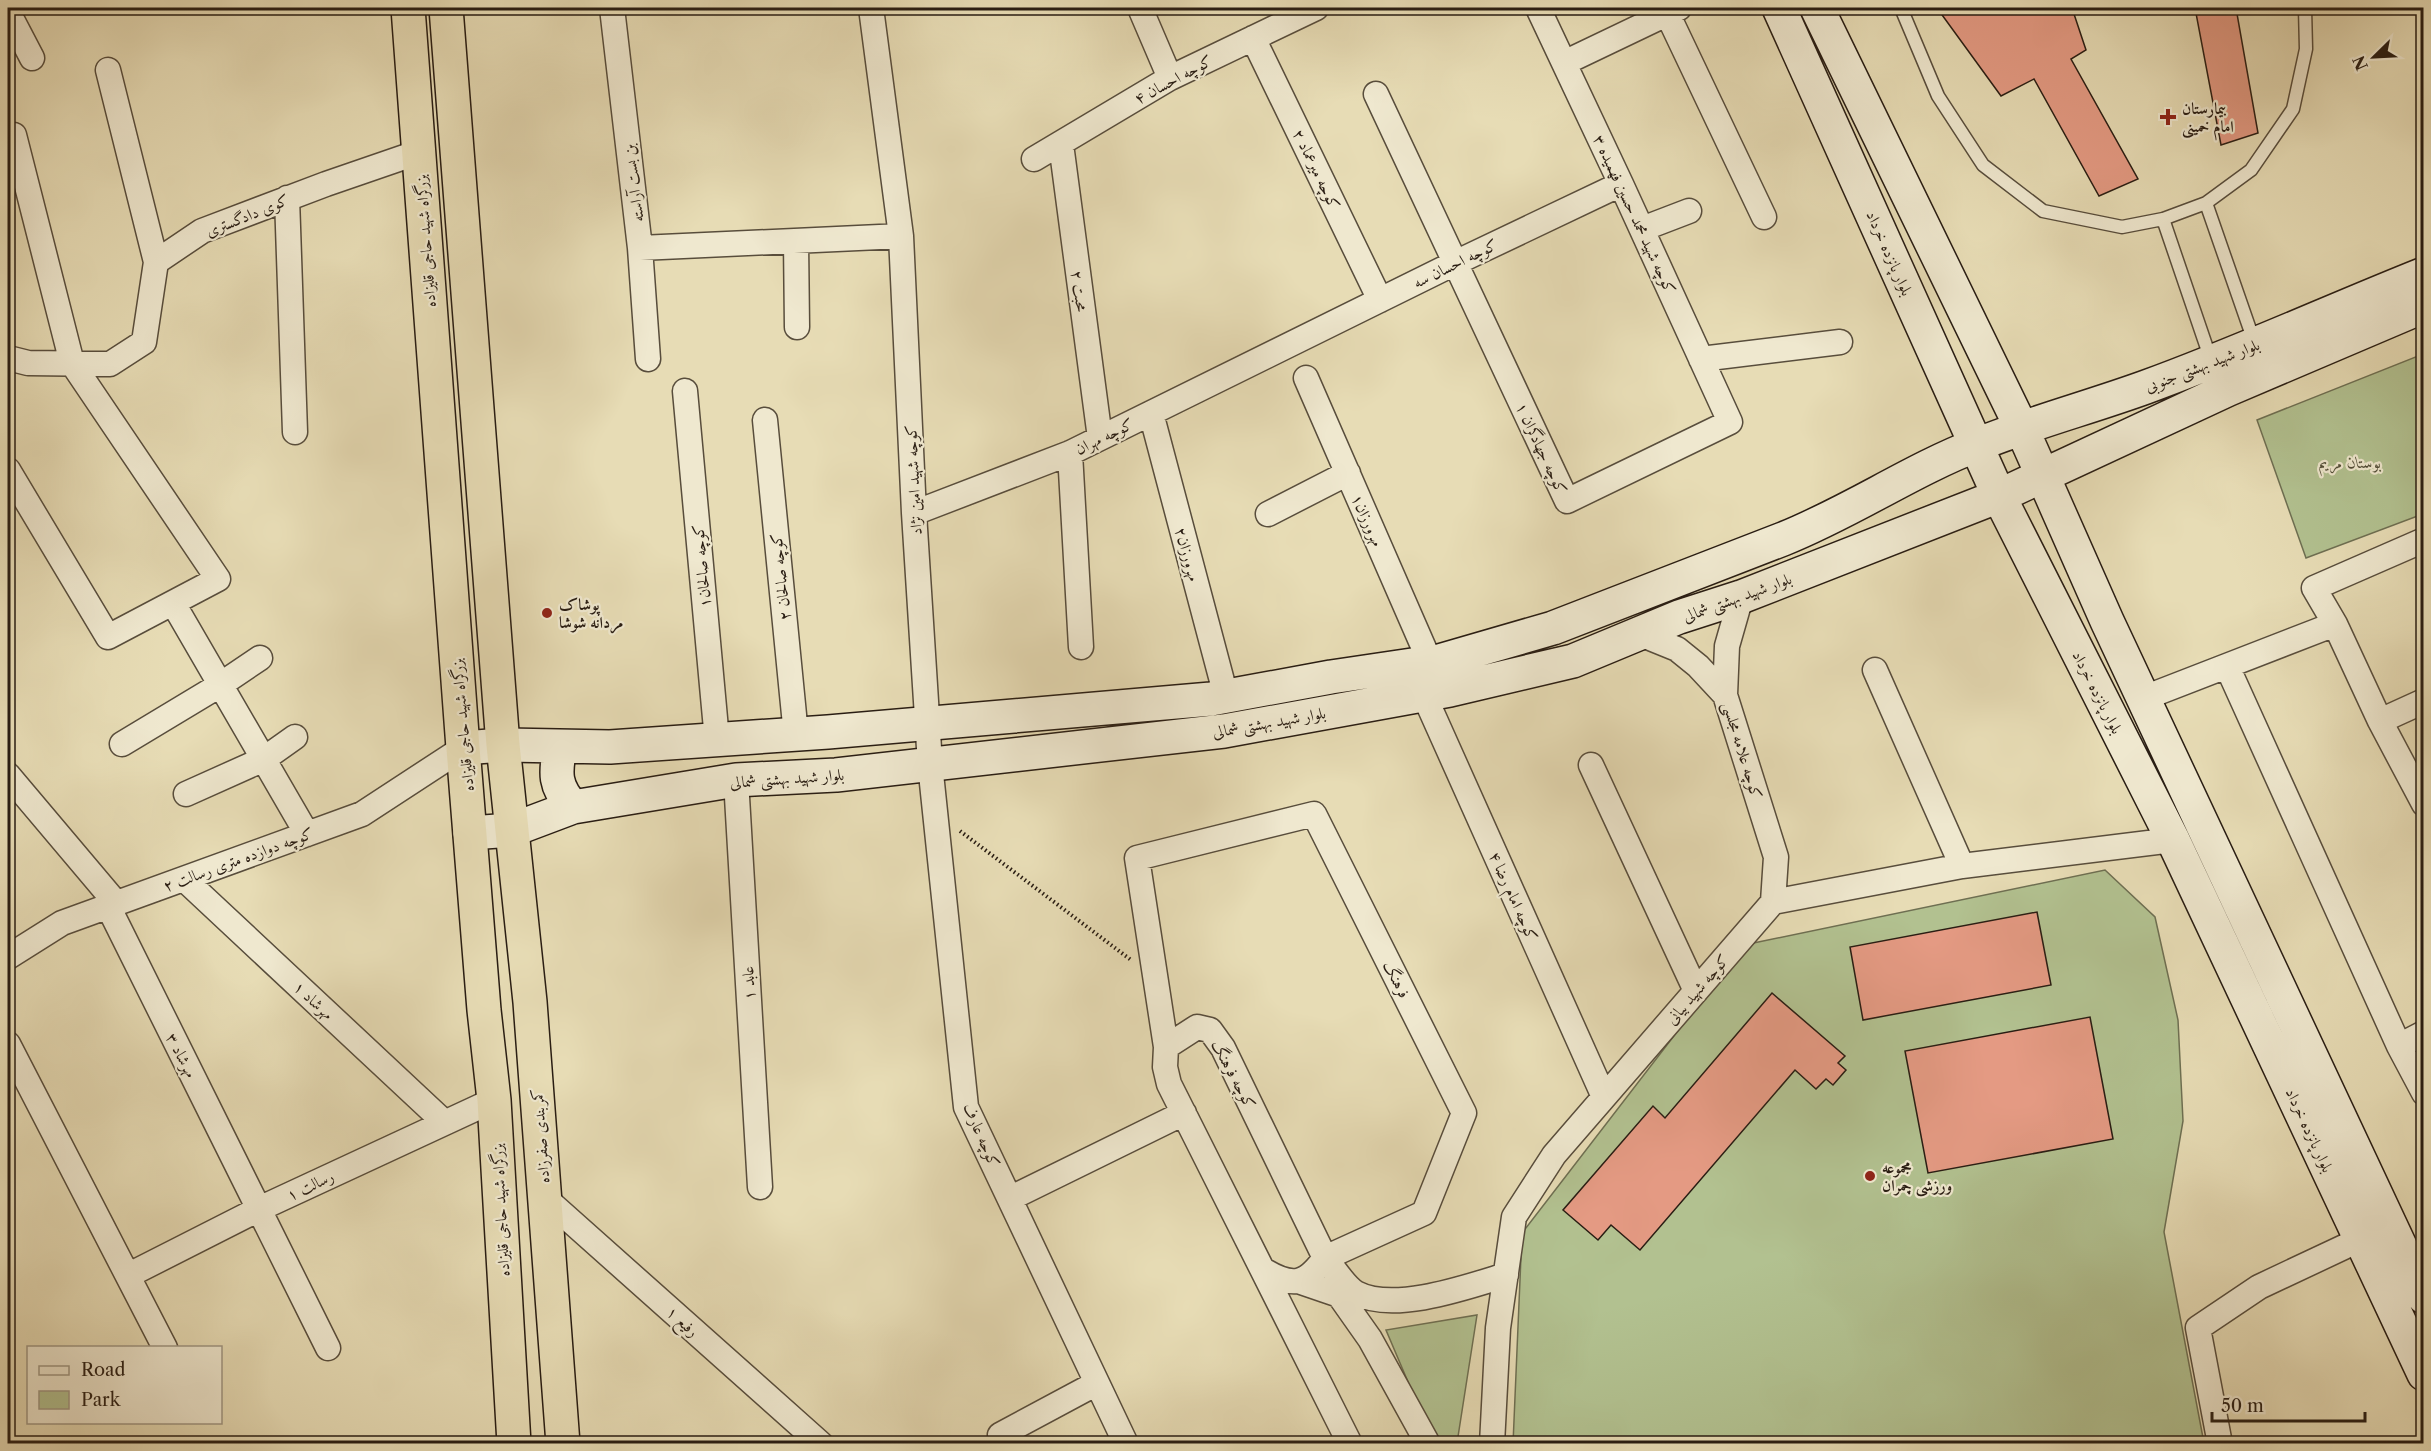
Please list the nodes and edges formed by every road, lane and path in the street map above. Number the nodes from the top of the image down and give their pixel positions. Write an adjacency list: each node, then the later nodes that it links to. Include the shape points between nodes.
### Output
1 (408, 8): 22 (highway, بزرگراه شهید حاجی قلیزاده)
2 (446, 8): 90 (highway)
3 (612, 8): 33 (street, بن بست آراسته)
4 (871, 8): 31 (street, کوچه شهید امین نژاد)
5 (1140, 8): 18 (street)
6 (1316, 8): 14 (street, کوچه احسان ۴)
7 (1538, 8): 16 (street, کوچه شهید محمد حسین فهمیده ۳)
8 (1779, 8): 58 (main road, بلوار پانزده خرداد)
9 (1817, 8): 55 (main road, بلوار پانزده خرداد)
10 (1901, 8): 29 (lane, via 1938,96 1983,165 2043,211 2122,227)
11 (2305, 8): 26 (lane, via 2306,49 2293,109 2250,170)
12 (1673, 10): 16 (street); 28 (street)
13 (8, 12): 15 (street)
14 (1253, 38): 18 (street, کوچه احسان ۴); 37 (street, کوچه میرعماد ۲)
15 (32, 58)
16 (1564, 63): 24 (street, کوچه شهید محمد حسین فهمیده ۳)
17 (108, 70): 34 (street)
18 (1170, 78): 21 (street, کوچه احسان ۴)
19 (1376, 94): 35 (street)
20 (14, 135): 47 (street)
21 (1061, 144): 23 (street, کوچه احسان ۴); 57 (street, محبت ۲)
22 (419, 152): 25 (street, کوی دادگستری); 92 (highway, بزرگراه شهید حاجی قلیزاده)
23 (1035, 159)
24 (1622, 184): 30 (street, کوچه شهید محمد حسین فهمیده ۳); 35 (street, کوچه احسان سه)
25 (287, 198): 34 (street, کوی دادگستری, via 202,231); 56 (street)
26 (2206, 203): 29 (lane); 42 (lane)
27 (1689, 211): 30 (street)
28 (1764, 217)
29 (2163, 219): 46 (lane)
30 (1642, 229): 45 (street, کوچه شهید محمد حسین فهمیده ۳)
31 (901, 236): 32 (street); 65 (street, کوچه شهید امین نژاد)
32 (796, 241): 33 (street); 39 (street)
33 (640, 248): 44 (street, بن بست آراسته)
34 (156, 262): 47 (street, via 144,342 110,364)
35 (1455, 263): 37 (street, کوچه احسان سه); 53 (street, کوچه جهادگران ۱, via 1567,501)
36 (2424, 274): 42 (main road, بلوار شهید بهشتی جنوبی)
37 (1380, 300): 41 (street, کوچه احسان سه)
38 (2424, 306): 54 (main road, بلوار شهید بهشتی جنوبی)
39 (797, 327)
40 (1840, 342): 45 (street)
41 (1288, 344): 51 (street, کوچه مهران)
42 (2256, 345): 46 (main road, بلوار شهید بهشتی جنوبی)
43 (8, 358): 47 (street, via 28,363)
44 (648, 359)
45 (1701, 359): 53 (street, کوچه شهید محمد حسین فهمیده ۳)
46 (2211, 361): 49 (main road, بلوار شهید بهشتی جنوبی)
47 (72, 363): 70 (street, via 218,579)
48 (1306, 378): 61 (street, مهرورزان۱)
49 (2146, 387): 54 (main road); 55 (main road, بلوار شهید بهشتی جنوبی)
50 (685, 391): 88 (street, کوچه صالحان۱)
51 (1151, 412): 57 (street, کوچه مهران); 81 (street, مهرورزان۲)
52 (765, 420): 86 (street, کوچه صالحان ۲)
53 (1730, 422)
54 (2160, 422): 62 (main road, بلوار شهید بهشتی جنوبی)
55 (2022, 429): 58 (main road, بلوار شهید بهشتی جنوبی); 62 (main road, بلوار پانزده خرداد)
56 (295, 432)
57 (1100, 438): 59 (street, کوچه مهران)
58 (1977, 444): 63 (main road, بلوار شهید بهشتی شمالی); 64 (main road, بلوار پانزده خرداد)
59 (1070, 453): 65 (street, کوچه مهران); 73 (street)
60 (8, 470): 70 (street, via 108,637)
61 (1348, 473): 66 (street); 75 (street, مهرورزان۱)
62 (2044, 477): 64 (main road, بلوار شهید بهشتی جنوبی); 82 (main road, بلوار پانزده خرداد)
63 (1879, 493): 67 (main road, via 1890,493 1902,501); 75 (main road, بلوار شهید بهشتی شمالی, via 1820,525 1553,628)
64 (1999, 496): 67 (main road, بلوار شهید بهشتی شمالی); 105 (main road, بلوار پانزده خرداد)
65 (914, 513): 85 (street, کوچه شهید امین نژاد)
66 (1268, 514)
67 (1902, 533): 69 (main road, بلوار شهید بهشتی شمالی)
68 (2424, 540): 71 (street, via 2314,588)
69 (1741, 597): 72 (main road, بلوار شهید بهشتی شمالی); 80 (street, کوچه علامه مجلسی, via 1727,646)
70 (172, 603): 78 (street)
71 (2335, 624): 76 (street); 84 (street)
72 (1640, 634): 79 (main road, بلوار شهید بهشتی شمالی, via 1573,661); 80 (street, via 1677,649)
73 (1081, 647)
74 (260, 658): 78 (street)
75 (1430, 662): 81 (main road, بلوار شهید بهشتی شمالی)
76 (2227, 666): 82 (street); 115 (street)
77 (1875, 670): 106 (street)
78 (220, 686): 89 (street); 93 (street)
79 (1424, 695): 94 (main road, بلوار شهید بهشتی شمالی, via 1224,731); 118 (street, کوچه امام رضا ۴)
80 (1725, 695): 108 (street, کوچه علامه مجلسی, via 1776,857)
81 (1226, 696): 85 (main road, بلوار شهید بهشتی شمالی)
82 (2144, 698): 132 (main road, بلوار پانزده خرداد)
83 (2424, 701): 84 (street)
84 (2380, 721): 99 (street)
85 (929, 723): 86 (main road, بلوار شهید بهشتی شمالی); 94 (street, کوچه شهید امین نژاد)
86 (796, 735): 88 (main road, بلوار شهید بهشتی شمالی)
87 (295, 737): 93 (street)
88 (717, 740): 91 (main road, بلوار شهید بهشتی شمالی)
89 (122, 744)
90 (503, 745): 91 (main road, بلوار شهید بهشتی شمالی); 92 (main road, بلوار شهید بهشتی شمالی); 102 (highway, کمربندی صفرزاده)
91 (560, 747): 100 (main road, via 555,770 561,794)
92 (463, 748): 103 (highway, بزرگراه شهید حاجی قلیزاده); 104 (street, کوچه دوازده متری رسالت ۲, via 362,814)
93 (264, 759): 98 (street); 104 (street)
94 (930, 765): 97 (main road, بلوار شهید بهشتی شمالی); 101 (street, کوچه عارف)
95 (1591, 765): 112 (street)
96 (8, 775): 109 (street, مهرشاد ۳)
97 (736, 780): 100 (main road, بلوار شهید بهشتی شمالی); 122 (street, عابد ۱)
98 (186, 794)
99 (2424, 804)
100 (573, 807): 102 (main road, بلوار شهید بهشتی شمالی)
101 (935, 812): 111 (path); 124 (street, کوچه عارف, via 966,1107)
102 (512, 830): 103 (main road, بلوار شهید بهشتی شمالی); 123 (highway, کمربندی صفرزاده)
103 (470, 832): 119 (highway, بزرگراه شهید حاجی قلیزاده)
104 (307, 834): 107 (street, کوچه دوازده متری رسالت ۲)
105 (2173, 840): 106 (street); 126 (main road, بلوار پانزده خرداد)
106 (1962, 866): 108 (street)
107 (184, 879): 109 (street, کوچه دوازده متری رسالت ۲); 121 (street, مهرشاد ۱)
108 (1773, 902): 112 (street, کوچه شهید بیانی)
109 (112, 905): 110 (street, کوچه دوازده متری رسالت ۲, via 62,922); 125 (street, مهرشاد ۳)
110 (8, 957)
111 (1156, 979): 116 (street); 127 (street, فرهنگ, via 1137,858 1314,814 1464,1113 1424,1213)
112 (1696, 991): 118 (street, کوچه شهید بیانی)
113 (2424, 1033): 115 (street)
114 (8, 1044): 129 (street)
115 (2399, 1046): 117 (street)
116 (1166, 1047): 120 (street, via 1169,1084); 127 (street, کوچه فرهنگ, via 1197,1027 1210,1030 1223,1048)
117 (2424, 1093)
118 (1604, 1097): 130 (street, کوچه شهید بیانی, via 1554,1155 1514,1217)
119 (494, 1100): 121 (street, رسالت ۱); 137 (highway, بزرگراه شهید حاجی قلیزاده)
120 (1184, 1113): 124 (street); 128 (street)
121 (444, 1122): 125 (street, رسالت ۱)
122 (760, 1187)
123 (545, 1198): 138 (highway, کمربندی صفرزاده); 139 (street, رفیع ۱)
124 (1011, 1198): 136 (street, کوچه عارف)
125 (258, 1207): 129 (street, رسالت ۱); 134 (street, مهرشاد ۳)
126 (2361, 1239): 135 (main road, بلوار پانزده خرداد); 145 (street, via 2259,1287 2198,1328)
127 (1325, 1258): 130 (street, via 1354,1292 1380,1301 1447,1293); 131 (street, via 1316,1271)
128 (1265, 1271): 131 (street, via 1284,1282); 142 (street)
129 (129, 1275): 133 (street)
130 (1506, 1275): 144 (street, کوچه شهید بیانی, via 1498,1328)
131 (1298, 1281): 143 (street, via 1339,1295 1370,1339)
132 (2424, 1296)
133 (164, 1346)
134 (328, 1348)
135 (2424, 1374)
136 (1097, 1383): 140 (street, via 1000,1435); 141 (street, کوچه عارف)
137 (514, 1443)
138 (563, 1443)
139 (821, 1443)
140 (1004, 1443)
141 (1126, 1443)
142 (1350, 1443)
143 (1428, 1443)
144 (1492, 1443)
145 (2220, 1443)

